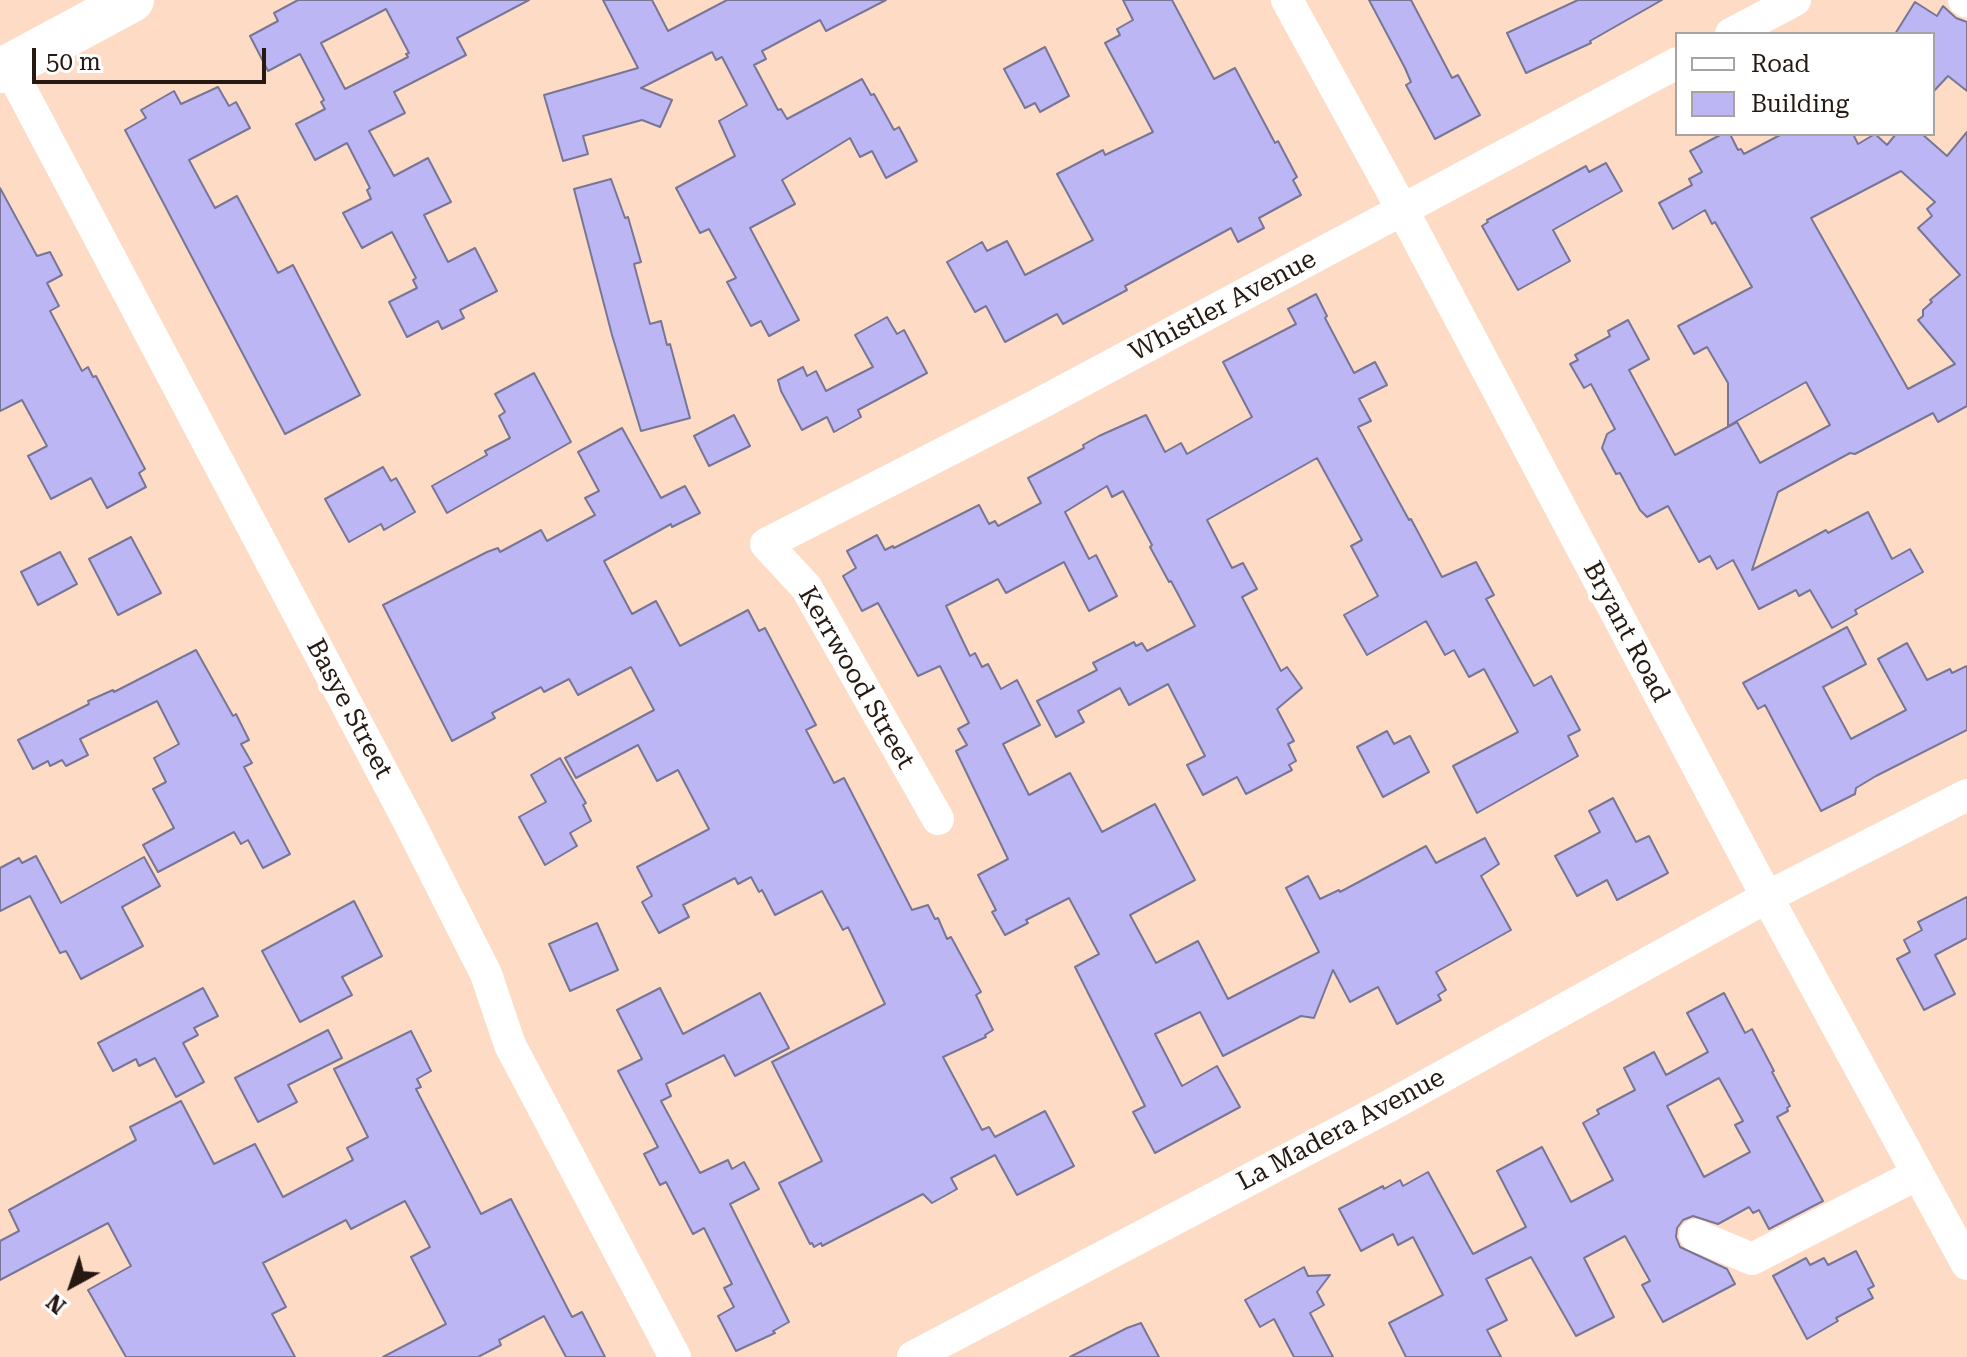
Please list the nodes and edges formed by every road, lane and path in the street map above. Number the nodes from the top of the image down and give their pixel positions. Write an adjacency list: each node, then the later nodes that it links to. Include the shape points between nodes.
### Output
1 (132, 0): 6 (street)
2 (1287, 0): 7 (street, Bryant Road)
3 (1795, 0): 4 (street)
4 (1735, 32)
5 (1675, 64): 7 (street, Whistler Avenue)
6 (5, 69): 15 (street, Basye Street, via 410,824 486,974 510,1045)
7 (1402, 209): 8 (street, Whistler Avenue); 11 (street, Bryant Road)
8 (766, 544): 10 (street, Kerrwood Street, via 806,587)
9 (1967, 795): 11 (street, La Madera Avenue)
10 (938, 819)
11 (1767, 897): 12 (street, Bryant Road); 16 (street, La Madera Avenue, via 1389,1106)
12 (1918, 1174): 13 (street, via 1752,1259); 14 (street, Bryant Road)
13 (1695, 1235)
14 (1967, 1264)
15 (675, 1357)
16 (913, 1357)

